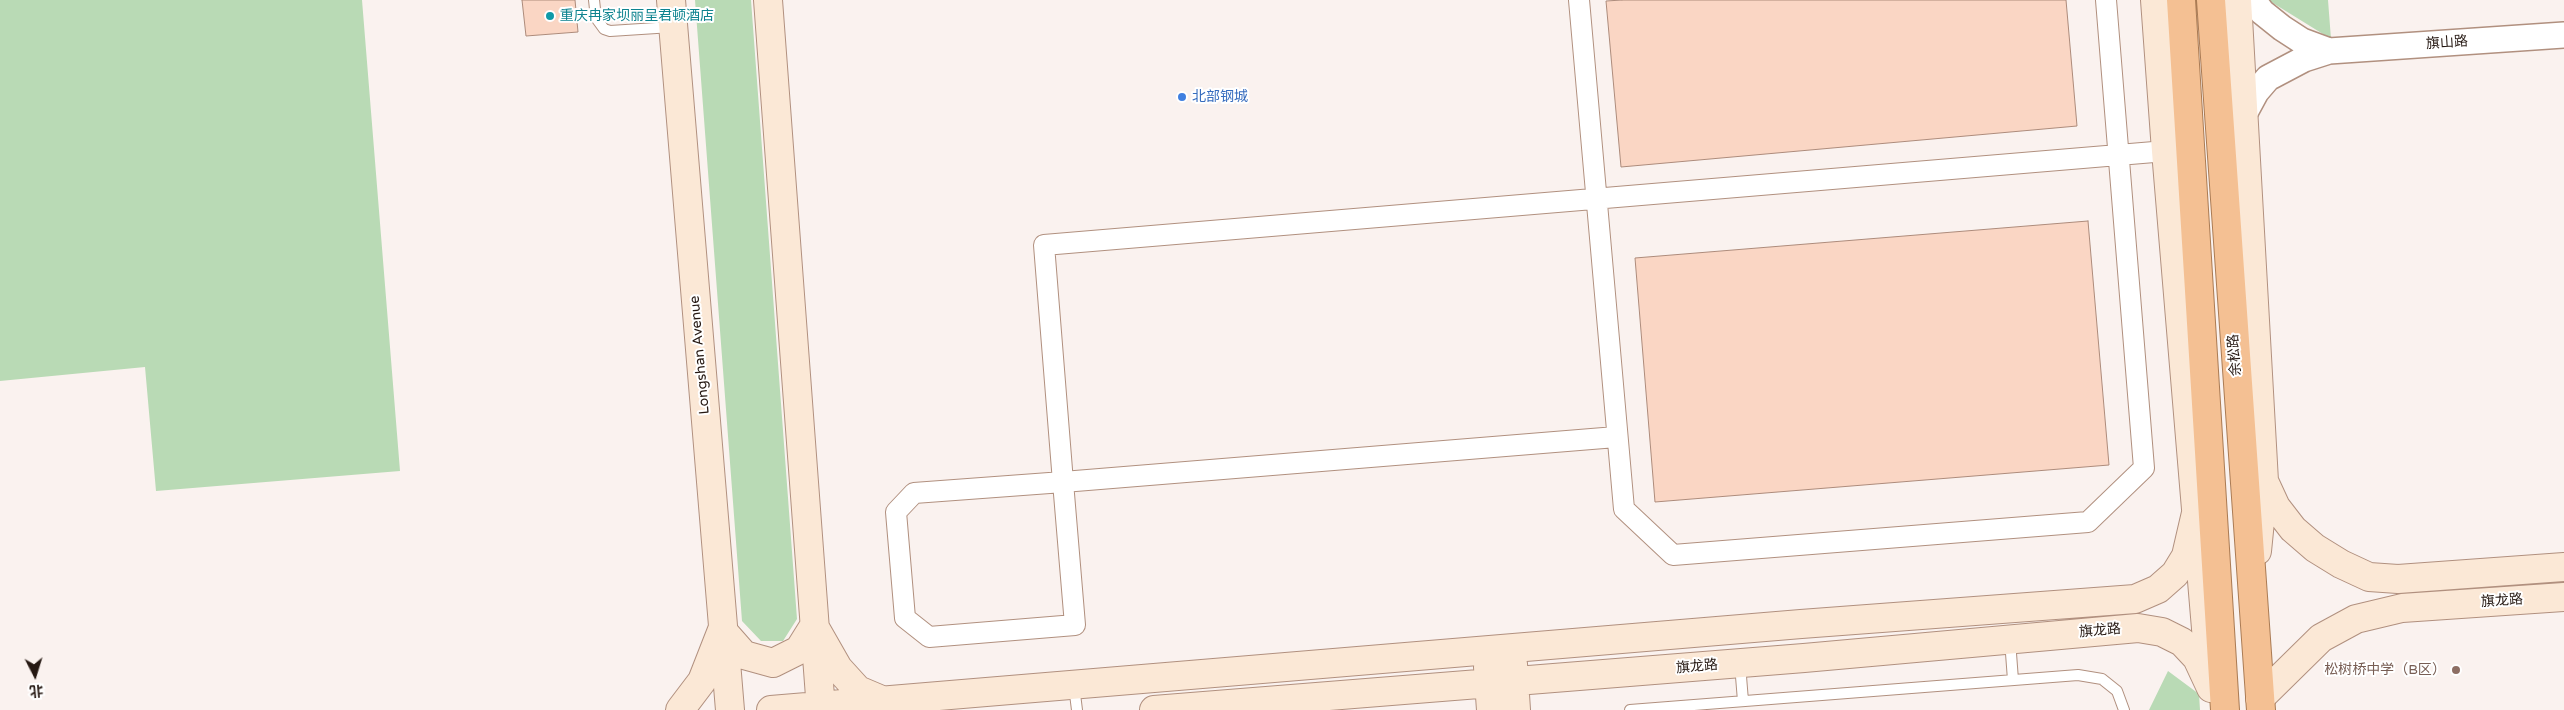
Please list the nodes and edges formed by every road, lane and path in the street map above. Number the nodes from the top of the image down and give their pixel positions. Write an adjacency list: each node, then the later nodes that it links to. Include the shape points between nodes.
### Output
1 (594, 0): 11 (lane, via 596,18 604,29)
2 (671, 0): 11 (main road, Longshan Avenue)
3 (768, 0): 25 (main road)
4 (1579, 0): 17 (street)
5 (2106, 0): 16 (street)
6 (2155, 0): 15 (main road)
7 (2181, 0): 35 (highway)
8 (2211, 0): 23 (highway, 余松路)
9 (2237, 0): 14 (main road)
10 (2253, 0): 13 (street, via 2282,28 2302,41)
11 (673, 27): 26 (main road, Longshan Avenue)
12 (2564, 35): 13 (street, 旗山路)
13 (2329, 51): 14 (street, via 2304,59 2268,78)
14 (2242, 116): 19 (main road)
15 (2166, 151): 16 (street); 21 (main road)
16 (2119, 155): 17 (street); 18 (street, via 2144,468 2088,522 1674,555 1624,509)
17 (1597, 198): 18 (street); 20 (street, via 1044,245)
18 (1616, 437): 20 (street)
19 (2264, 481): 22 (main road, via 2276,507 2293,528 2316,548 2369,577 2398,579); 23 (main road)
20 (1063, 482): 20 (street, via 1075,625 929,637 905,618 896,512 914,493)
21 (2196, 514): 28 (main road, via 2186,556 2175,574 2158,589 2136,599); 35 (main road)
22 (2564, 567)
23 (2253, 595): 36 (highway, 余松路)
24 (2564, 597): 36 (main road, 旗龙路, via 2402,608 2356,618 2321,638)
25 (814, 626): 26 (main road, via 799,650 773,663 744,655); 33 (main road, via 838,668 858,690); 37 (main road)
26 (722, 630): 38 (main road, via 702,681); 39 (main road, Longshan Avenue)
27 (2010, 639): 29 (main road, 旗龙路); 30 (lane); 35 (main road, 旗龙路, via 2138,628 2162,632 2182,642 2197,658)
28 (1500, 650): 31 (main road); 32 (main road)
29 (1740, 663): 31 (main road, 旗龙路); 34 (lane)
30 (2013, 680): 34 (lane); 44 (lane, via 2078,674 2102,679 2117,691)
31 (1498, 692): 41 (main road, 旗龙路); 42 (main road)
32 (1076, 698): 33 (main road)
33 (884, 701): 37 (main road)
34 (1743, 701): 43 (lane)
35 (2217, 703)
36 (2260, 704)
37 (820, 708): 40 (main road)
38 (680, 710)
39 (730, 710)
40 (771, 710)
41 (1154, 710)
42 (1516, 710)
43 (1630, 710)
44 (2124, 710)

